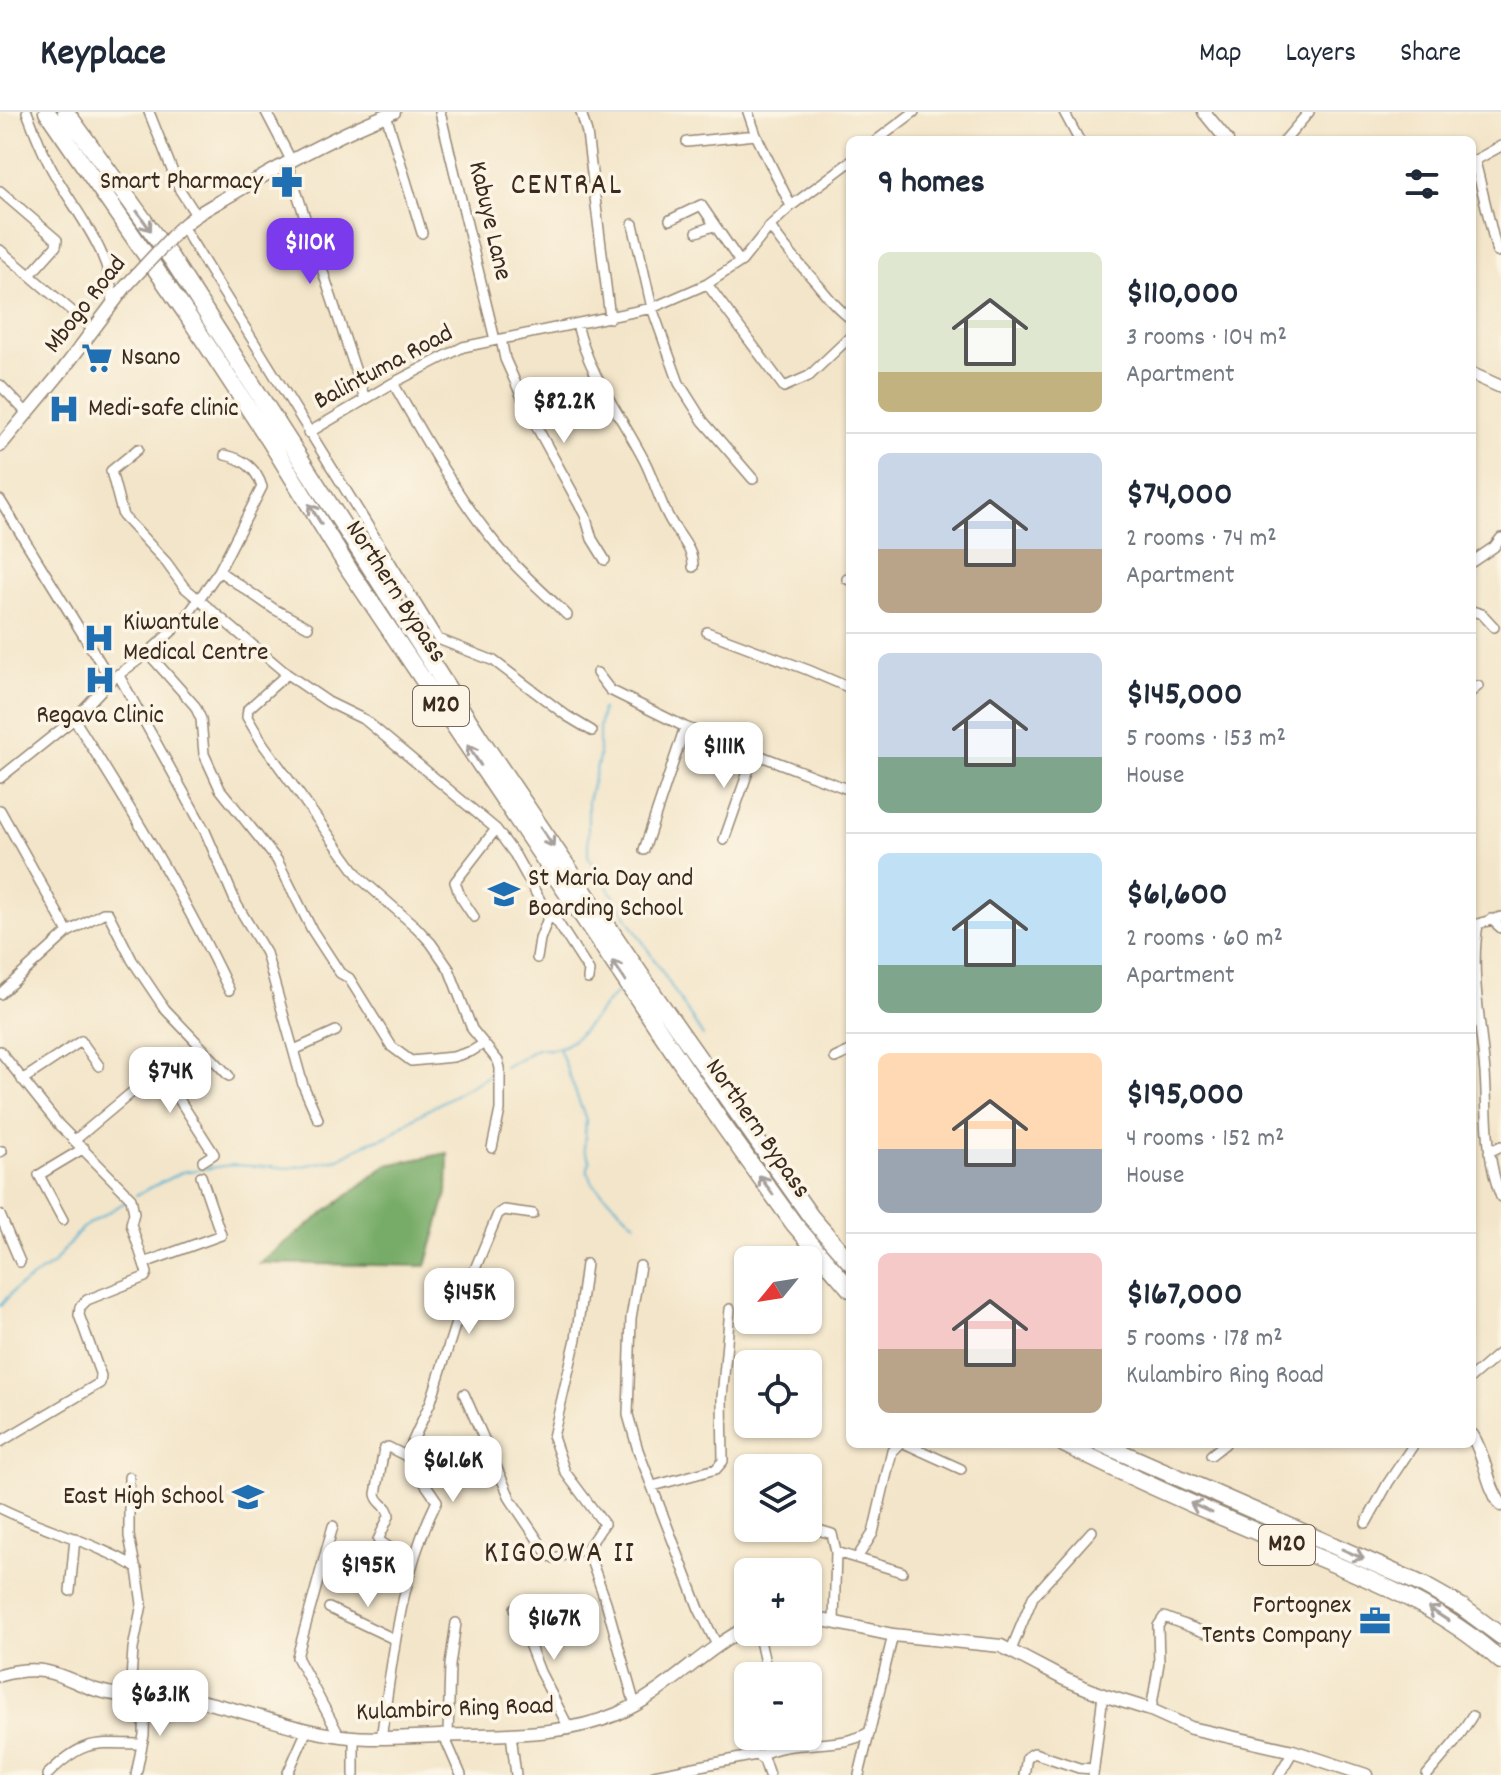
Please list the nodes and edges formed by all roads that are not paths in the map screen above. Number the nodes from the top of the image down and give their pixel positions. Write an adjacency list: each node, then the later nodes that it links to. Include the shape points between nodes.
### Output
1 (27, 112): 40 (street, via 56,177 108,268)
2 (47, 112): 121 (highway, Northern Bypass / M20, one-way to 2, via 794,1224 723,1125)
3 (66, 112): 116 (highway, Northern Bypass / M20, one-way to 116, via 171,258 463,712 655,996 811,1217)
4 (149, 112): 27 (street, via 180,190)
5 (266, 112): 22 (street)
6 (440, 112): 46 (street, Kabuye Lane)
7 (581, 112): 43 (street)
8 (748, 112): 14 (street)
9 (914, 112): 15 (street)
10 (1064, 112): 16 (street)
11 (1204, 112): 17 (street)
12 (1309, 112): 18 (street)
13 (384, 114): 22 (street, Mbogo Road); 34 (street)
14 (756, 135): 19 (street); 26 (street)
15 (882, 136)
16 (1077, 136)
17 (1224, 136)
18 (1288, 136)
19 (687, 142)
20 (1501, 146): 21 (street)
21 (1476, 160)
22 (289, 162): 27 (street, Mbogo Road); 52 (street)
23 (846, 165): 26 (street, Balintuma Road)
24 (1476, 173): 36 (street)
25 (0, 191): 38 (street, via 57,240)
26 (791, 206): 31 (street, Balintuma Road)
27 (196, 215): 32 (street, Mbogo Road)
28 (670, 220): 30 (street, via 701,205)
29 (633, 224): 41 (street)
30 (713, 226): 33 (street); 37 (street)
31 (770, 226): 37 (street, Balintuma Road); 42 (street, via 785,251)
32 (180, 229): 40 (street, Mbogo Road, bridge); 54 (street)
33 (697, 232)
34 (422, 233)
35 (0, 250): 38 (street)
36 (1497, 252)
37 (740, 262): 39 (street, Balintuma Road)
38 (30, 275): 45 (street)
39 (707, 284): 41 (street, Balintuma Road); 47 (street, via 784,387 809,376)
40 (112, 303): 45 (street, Mbogo Road)
41 (652, 308): 43 (street, Balintuma Road); 58 (street, via 679,383 703,421)
42 (846, 315)
43 (610, 318): 44 (street, Balintuma Road)
44 (577, 324): 46 (street, Balintuma Road); 63 (street, via 593,374 646,463 670,521 694,558)
45 (93, 329): 53 (street, Mbogo Road)
46 (498, 339): 49 (street, Balintuma Road, via 463,347); 62 (street, Kabuye Lane, via 529,413)
47 (846, 341)
48 (1476, 376): 51 (street)
49 (393, 383): 52 (street, Balintuma Road); 67 (street, via 490,537)
50 (0, 385): 53 (street)
51 (1501, 387)
52 (365, 399): 54 (street, Balintuma Road)
53 (28, 414): 55 (street, Mbogo Road)
54 (308, 433): 78 (street, Balintuma Road, via 438,639 494,661)
55 (0, 446)
56 (138, 449): 65 (street, via 111,471 123,516)
57 (225, 455): 64 (street, via 249,465 262,487)
58 (753, 479)
59 (0, 500): 74 (street)
60 (1501, 538): 61 (street)
61 (1476, 559)
62 (605, 560)
63 (693, 567)
64 (219, 571): 65 (street); 68 (street)
65 (199, 599): 71 (street); 73 (street)
66 (1476, 612): 69 (street)
67 (567, 615)
68 (308, 627)
69 (1494, 627)
70 (707, 632): 75 (street)
71 (148, 653): 74 (street); 96 (street, via 195,706 204,754 220,789 277,860 312,930 392,1047 415,1062 453,1057)
72 (597, 673): 77 (street, via 610,690)
73 (287, 674): 83 (street, via 365,720); 96 (street, via 248,709 247,717 360,878 431,943 449,969)
74 (114, 677): 76 (street); 97 (street, via 205,831 237,905 266,953)
75 (846, 686)
76 (74, 719): 80 (street); 93 (street, via 153,846)
77 (685, 727): 79 (street); 85 (street)
78 (592, 731)
79 (755, 752): 81 (street); 84 (street)
80 (0, 778)
81 (846, 788)
82 (0, 810): 90 (street)
83 (496, 829): 86 (street); 87 (street, via 455,882)
84 (724, 840)
85 (644, 850)
86 (550, 913): 91 (street); 92 (street, via 589,971)
87 (474, 917)
88 (1496, 918): 89 (street); 109 (street, via 1478,924 1476,955)
89 (1501, 928)
90 (68, 932): 94 (street); 102 (street, via 108,913 165,1009)
91 (537, 958)
92 (588, 979)
93 (229, 990)
94 (0, 994)
95 (336, 1031): 97 (street)
96 (483, 1044): 108 (street, via 500,1068 500,1110)
97 (294, 1050): 104 (street)
98 (0, 1051): 103 (street)
99 (846, 1053): 100 (street)
100 (835, 1058)
101 (99, 1066): 103 (street, via 81,1041)
102 (229, 1076)
103 (22, 1080): 105 (street)
104 (318, 1119)
105 (75, 1140): 107 (street); 110 (street, via 161,1071 214,1154)
106 (1501, 1146): 109 (street)
107 (84, 1148): 115 (street, via 39,1175); 118 (street, via 131,1198 131,1224)
108 (492, 1148)
109 (1489, 1152): 112 (street)
110 (203, 1161)
111 (201, 1176): 118 (street, via 221,1235)
112 (1501, 1197)
113 (533, 1214): 135 (street, via 498,1214)
114 (0, 1215): 117 (street)
115 (63, 1220)
116 (846, 1257)
117 (20, 1262)
118 (144, 1263): 126 (street, via 145,1277 87,1300 78,1311 100,1383)
119 (586, 1264): 146 (street, via 576,1339 553,1437 565,1472 604,1524)
120 (640, 1266): 138 (street, via 631,1318 627,1403)
121 (846, 1284)
122 (730, 1309): 138 (street, via 723,1461 716,1469)
123 (1501, 1352): 124 (street)
124 (1476, 1374)
125 (464, 1394): 146 (street, via 511,1500 548,1555)
126 (0, 1442)
127 (1476, 1443): 139 (street, via 1490,1489)
128 (895, 1448): 148 (street, via 873,1533)
129 (915, 1448): 136 (street)
130 (1073, 1448): 165 (highway, M20, one-way to 130, via 1424,1605)
131 (1111, 1448): 161 (highway, M20, one-way to 161, via 1423,1585)
132 (1220, 1448): 134 (street)
133 (1411, 1448): 141 (street)
134 (1211, 1455)
135 (406, 1456): 149 (street, via 437,1501); 149 (street, via 384,1449 376,1497 389,1516 378,1540)
136 (961, 1469)
137 (129, 1477): 150 (street)
138 (653, 1486): 163 (street)
139 (1501, 1505)
140 (0, 1508): 145 (street)
141 (1366, 1523)
142 (333, 1526): 177 (street, via 297,1657)
143 (822, 1531): 147 (street, via 832,1534)
144 (1092, 1531): 164 (street, via 1033,1597)
145 (75, 1538): 150 (street); 152 (street)
146 (587, 1549): 170 (street)
147 (836, 1552): 148 (street); 156 (street)
148 (857, 1558): 151 (street)
149 (411, 1562): 162 (street)
150 (135, 1566): 168 (street, via 142,1604)
151 (902, 1572)
152 (70, 1591)
153 (329, 1608): 162 (street)
154 (515, 1608): 173 (street)
155 (822, 1619): 156 (street)
156 (834, 1621): 160 (street)
157 (456, 1623): 178 (street)
158 (1206, 1633): 171 (street, via 1164,1617 1158,1626 1159,1663)
159 (734, 1635): 163 (street, Kulambiro Ring Road)
160 (893, 1635): 164 (street); 175 (street)
161 (1501, 1636)
162 (394, 1639): 180 (street)
163 (717, 1645): 170 (street, Kulambiro Ring Road)
164 (1011, 1650): 167 (street)
165 (1501, 1661)
166 (0, 1675): 168 (street, Kulambiro Ring Road, via 33,1668)
167 (1103, 1695): 171 (street); 184 (street)
168 (130, 1696): 169 (street, Kulambiro Ring Road)
169 (145, 1697): 174 (street, Kulambiro Ring Road, via 188,1699); 181 (street)
170 (635, 1705): 173 (street, Kulambiro Ring Road)
171 (1151, 1710): 182 (street, via 1191,1728)
172 (1472, 1716): 197 (street)
173 (569, 1728): 176 (street, Kulambiro Ring Road)
174 (307, 1730): 177 (street, Kulambiro Ring Road); 187 (street)
175 (869, 1732): 183 (street); 193 (street)
176 (511, 1734): 178 (street, Kulambiro Ring Road); 190 (street)
177 (339, 1735): 179 (street, Kulambiro Ring Road)
178 (446, 1735): 180 (street, Kulambiro Ring Road); 189 (street)
179 (354, 1737): 180 (street, Kulambiro Ring Road); 188 (street)
180 (381, 1739)
181 (142, 1744): 185 (street, via 89,1746 68,1754); 186 (street)
182 (1293, 1751): 195 (street); 196 (street)
183 (759, 1756): 191 (street); 192 (street)
184 (1093, 1772): 194 (street, via 1031,1753)
185 (47, 1775)
186 (136, 1775)
187 (287, 1775)
188 (354, 1775)
189 (461, 1775)
190 (516, 1775)
191 (654, 1775)
192 (769, 1775)
193 (859, 1775)
194 (1024, 1775)
195 (1279, 1775)
196 (1366, 1775)
197 (1427, 1775)

